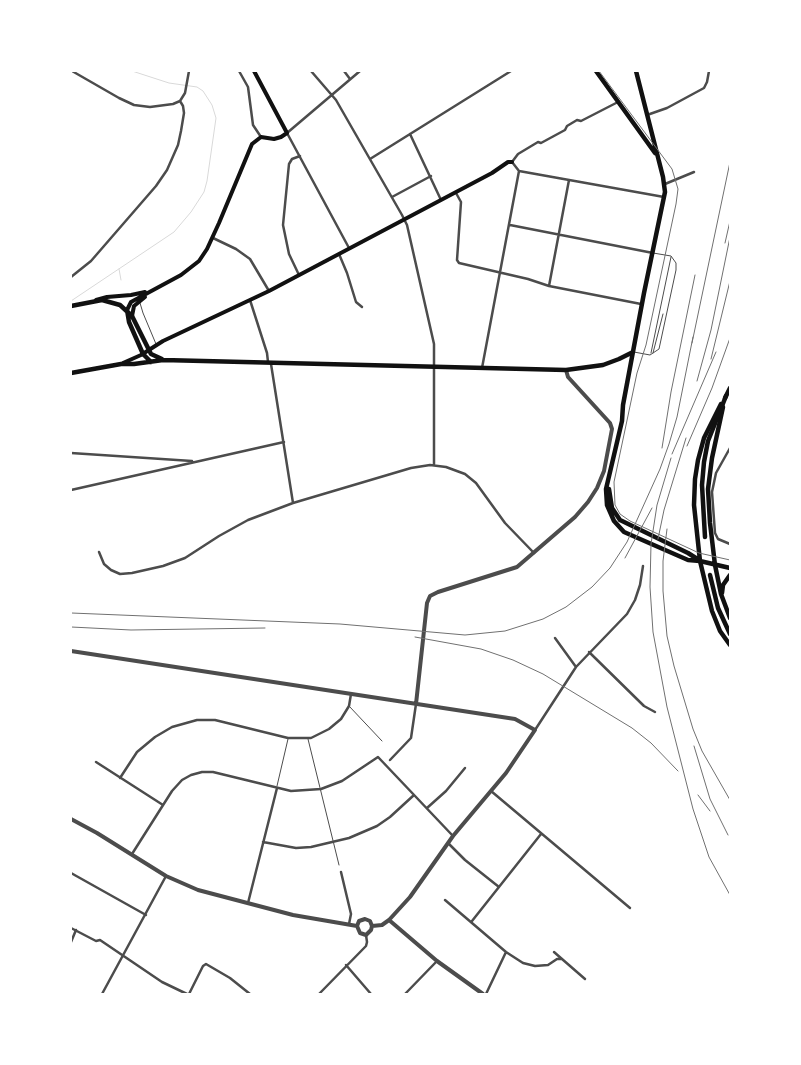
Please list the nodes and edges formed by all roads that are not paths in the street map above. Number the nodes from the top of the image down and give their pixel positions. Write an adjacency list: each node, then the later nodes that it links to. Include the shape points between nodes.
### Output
1 (72, 71): 14 (street, via 134,105 150,107)
2 (189, 71): 14 (street)
3 (239, 71): 19 (street, via 248,87 253,125)
4 (254, 71): 17 (main road)
5 (311, 71): 13 (street)
6 (344, 71): 12 (street)
7 (360, 71): 12 (street)
8 (511, 71): 18 (street)
9 (596, 71): 15 (main road)
10 (636, 71): 16 (main road)
11 (709, 71): 16 (street, via 704,88)
12 (350, 79): 13 (street)
13 (332, 94): 17 (street); 22 (street)
14 (180, 101): 43 (street, via 184,113 173,157 166,170 91,261)
15 (618, 102): 21 (main road); 23 (street, via 572,123 565,130 518,154)
16 (647, 115): 21 (main road)
17 (287, 133): 19 (main road, via 274,139); 20 (street)
18 (410, 134): 22 (street); 26 (street)
19 (261, 137): 36 (main road, via 249,150)
20 (300, 156): 37 (street); 42 (street, via 289,164 283,225 289,254)
21 (657, 157): 28 (main road)
22 (370, 159): 30 (street)
23 (512, 162): 24 (street); 29 (main road)
24 (519, 172): 27 (street); 34 (street)
25 (694, 172): 28 (street)
26 (431, 176): 30 (street); 32 (street)
27 (568, 180): 31 (street); 35 (street)
28 (665, 184): 31 (main road)
29 (456, 192): 32 (main road); 41 (street, via 461,202 459,264)
30 (392, 197): 33 (street)
31 (664, 197): 38 (main road)
32 (441, 200): 33 (main road)
33 (404, 219): 37 (main road); 65 (street, via 434,344)
34 (510, 226): 35 (street); 41 (street)
35 (559, 235): 38 (street); 45 (street)
36 (212, 238): 44 (main road, via 194,266); 46 (street, via 250,259)
37 (349, 248): 39 (main road)
38 (653, 253): 40 (lane); 50 (main road)
39 (339, 254): 42 (main road); 52 (street, via 356,302)
40 (671, 256): 60 (lane); 60 (lane, via 676,268 659,348)
41 (501, 274): 45 (street); 66 (street)
42 (299, 275): 46 (main road)
43 (71, 277)
44 (161, 286): 47 (main road); 49 (main road, via 139,294); 53 (main road, via 131,302)
45 (549, 286): 50 (street)
46 (269, 291): 48 (main road)
47 (140, 300): 55 (main road, via 134,306); 56 (lane, via 142,313)
48 (250, 300): 56 (main road); 63 (street)
49 (92, 301): 51 (main road); 53 (main road, via 112,302)
50 (643, 304): 58 (main road)
51 (71, 306)
52 (362, 307)
53 (127, 310): 55 (main road); 59 (main road)
54 (663, 314): 60 (lane)
55 (132, 316): 57 (main road)
56 (156, 344): 57 (main road)
57 (149, 350): 59 (main road); 61 (main road, via 154,357)
58 (633, 352): 60 (lane); 67 (main road, via 603,365); 77 (main road)
59 (143, 354): 62 (main road); 64 (main road)
60 (652, 354)
61 (163, 360): 62 (main road); 63 (main road)
62 (152, 362): 64 (main road)
63 (270, 362): 65 (main road); 71 (street)
64 (121, 364): 68 (main road)
65 (434, 366): 66 (main road); 76 (street)
66 (482, 368): 67 (main road)
67 (566, 370): 83 (street, via 568,377 612,429 604,471 590,500 576,517)
68 (71, 373)
69 (730, 388): 70 (main road)
70 (726, 396): 80 (main road, via 708,441 704,462); 84 (main road, via 704,438 698,460 694,505); 85 (main road, via 708,489)
71 (284, 442): 75 (street); 79 (street)
72 (730, 448): 74 (street)
73 (71, 453): 75 (street)
74 (728, 453): 81 (street, via 714,481 712,508 717,537)
75 (196, 461): 78 (street)
76 (434, 465): 79 (street, via 410,468); 83 (street, via 465,474 476,483 505,523)
77 (609, 482): 84 (main road, via 612,508 620,520); 84 (main road, via 607,505 621,530 688,560)
78 (71, 490)
79 (294, 503): 82 (street, via 248,520 185,558 163,566 120,574 104,564)
80 (705, 537)
81 (730, 544)
82 (99, 552)
83 (535, 553): 99 (street, via 517,567 430,596)
84 (700, 561): 85 (main road); 94 (main road, via 712,611)
85 (715, 565): 87 (main road); 90 (main road)
86 (643, 566): 96 (street, via 635,600 627,614)
87 (730, 568)
88 (710, 575): 92 (main road, via 718,608)
89 (730, 576): 90 (main road, via 723,585)
90 (722, 596): 91 (main road)
91 (730, 618)
92 (730, 634)
93 (555, 638): 97 (street)
94 (730, 645)
95 (71, 651): 98 (street)
96 (590, 652): 97 (street); 101 (street, via 644,706)
97 (576, 667): 102 (street)
98 (351, 694): 99 (street); 100 (street)
99 (416, 704): 102 (street, via 515,719); 106 (street, via 411,738)
100 (349, 706): 104 (street, via 329,729); 105 (lane)
101 (655, 712)
102 (535, 730): 112 (street)
103 (288, 738): 104 (street); 109 (street, via 215,720 184,723 142,747); 110 (lane)
104 (308, 738): 111 (lane)
105 (382, 741)
106 (390, 760)
107 (96, 762): 109 (street)
108 (465, 768): 115 (street)
109 (120, 778): 114 (street)
110 (277, 788): 111 (street, via 291,791); 114 (street, via 202,772 182,780); 119 (street)
111 (321, 789): 113 (street, via 342,781 378,757); 120 (lane)
112 (491, 791): 117 (street); 118 (street)
113 (414, 795): 115 (street); 120 (street, via 377,826)
114 (163, 805): 122 (street)
115 (427, 808): 118 (street)
116 (71, 819): 122 (street)
117 (542, 834): 127 (street); 130 (street)
118 (453, 836): 121 (street)
119 (264, 842): 120 (street, via 296,848); 129 (street)
120 (333, 842): 123 (lane)
121 (448, 843): 127 (street); 132 (street)
122 (132, 854): 126 (street)
123 (339, 865)
124 (341, 872): 134 (street, via 351,914)
125 (71, 873): 131 (street)
126 (166, 876): 129 (street, via 202,892); 131 (street)
127 (499, 887): 133 (street)
128 (446, 900): 133 (street)
129 (248, 904): 134 (street)
130 (630, 908)
131 (146, 916): 143 (street)
132 (390, 920): 136 (street); 145 (street)
133 (471, 921): 141 (street)
134 (349, 924): 135 (street)
135 (357, 926): 136 (street, via 365,919); 139 (street, via 360,933)
136 (372, 926): 139 (street)
137 (71, 928): 138 (street)
138 (76, 930): 140 (street); 143 (street, via 100,940)
139 (366, 935): 146 (street, via 366,946)
140 (71, 942)
141 (506, 952): 144 (street, via 523,963 535,966); 154 (street)
142 (554, 952): 144 (street)
143 (123, 956): 148 (street); 149 (street, via 162,982)
144 (562, 959): 147 (street)
145 (436, 961): 153 (street); 154 (street)
146 (346, 965): 151 (street); 152 (street)
147 (585, 979)
148 (102, 994)
149 (188, 994): 150 (street, via 206,964)
150 (250, 994)
151 (319, 994)
152 (370, 994)
153 (405, 994)
154 (484, 994)

